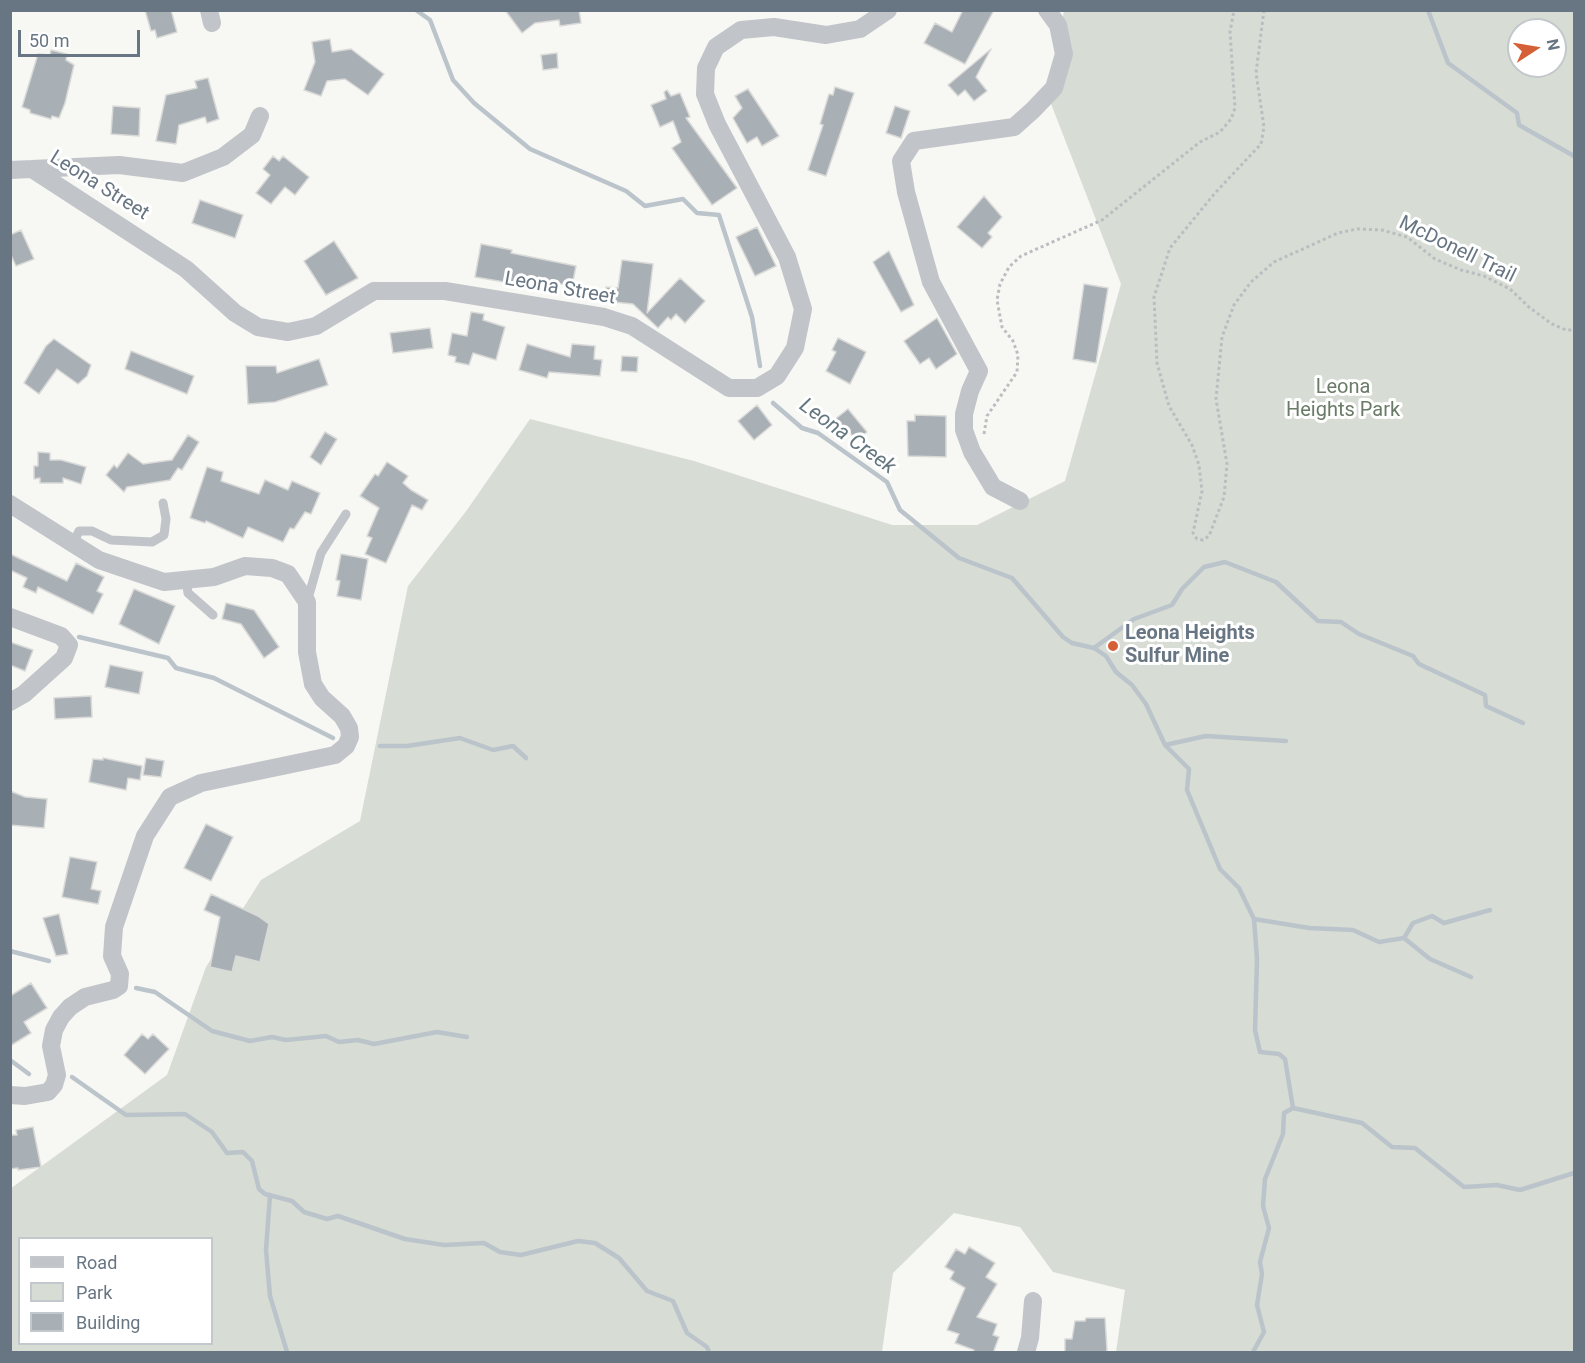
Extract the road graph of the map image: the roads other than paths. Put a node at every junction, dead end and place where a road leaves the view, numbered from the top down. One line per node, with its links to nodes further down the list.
1 (888, 10): 4 (street, Leona Street)
2 (1047, 10): 6 (street)
3 (260, 116): 4 (street)
4 (32, 169): 5 (street, Leona Street)
5 (10, 170)
6 (1020, 501)
7 (163, 502): 10 (lane)
8 (10, 504): 10 (street)
9 (346, 514): 12 (lane)
10 (73, 544): 11 (street)
11 (193, 579): 12 (street); 13 (lane)
12 (308, 602): 16 (street)
13 (213, 615)
14 (10, 617): 15 (street)
15 (10, 702)
16 (10, 1095)
17 (1033, 1301): 18 (street)
18 (1026, 1353)

